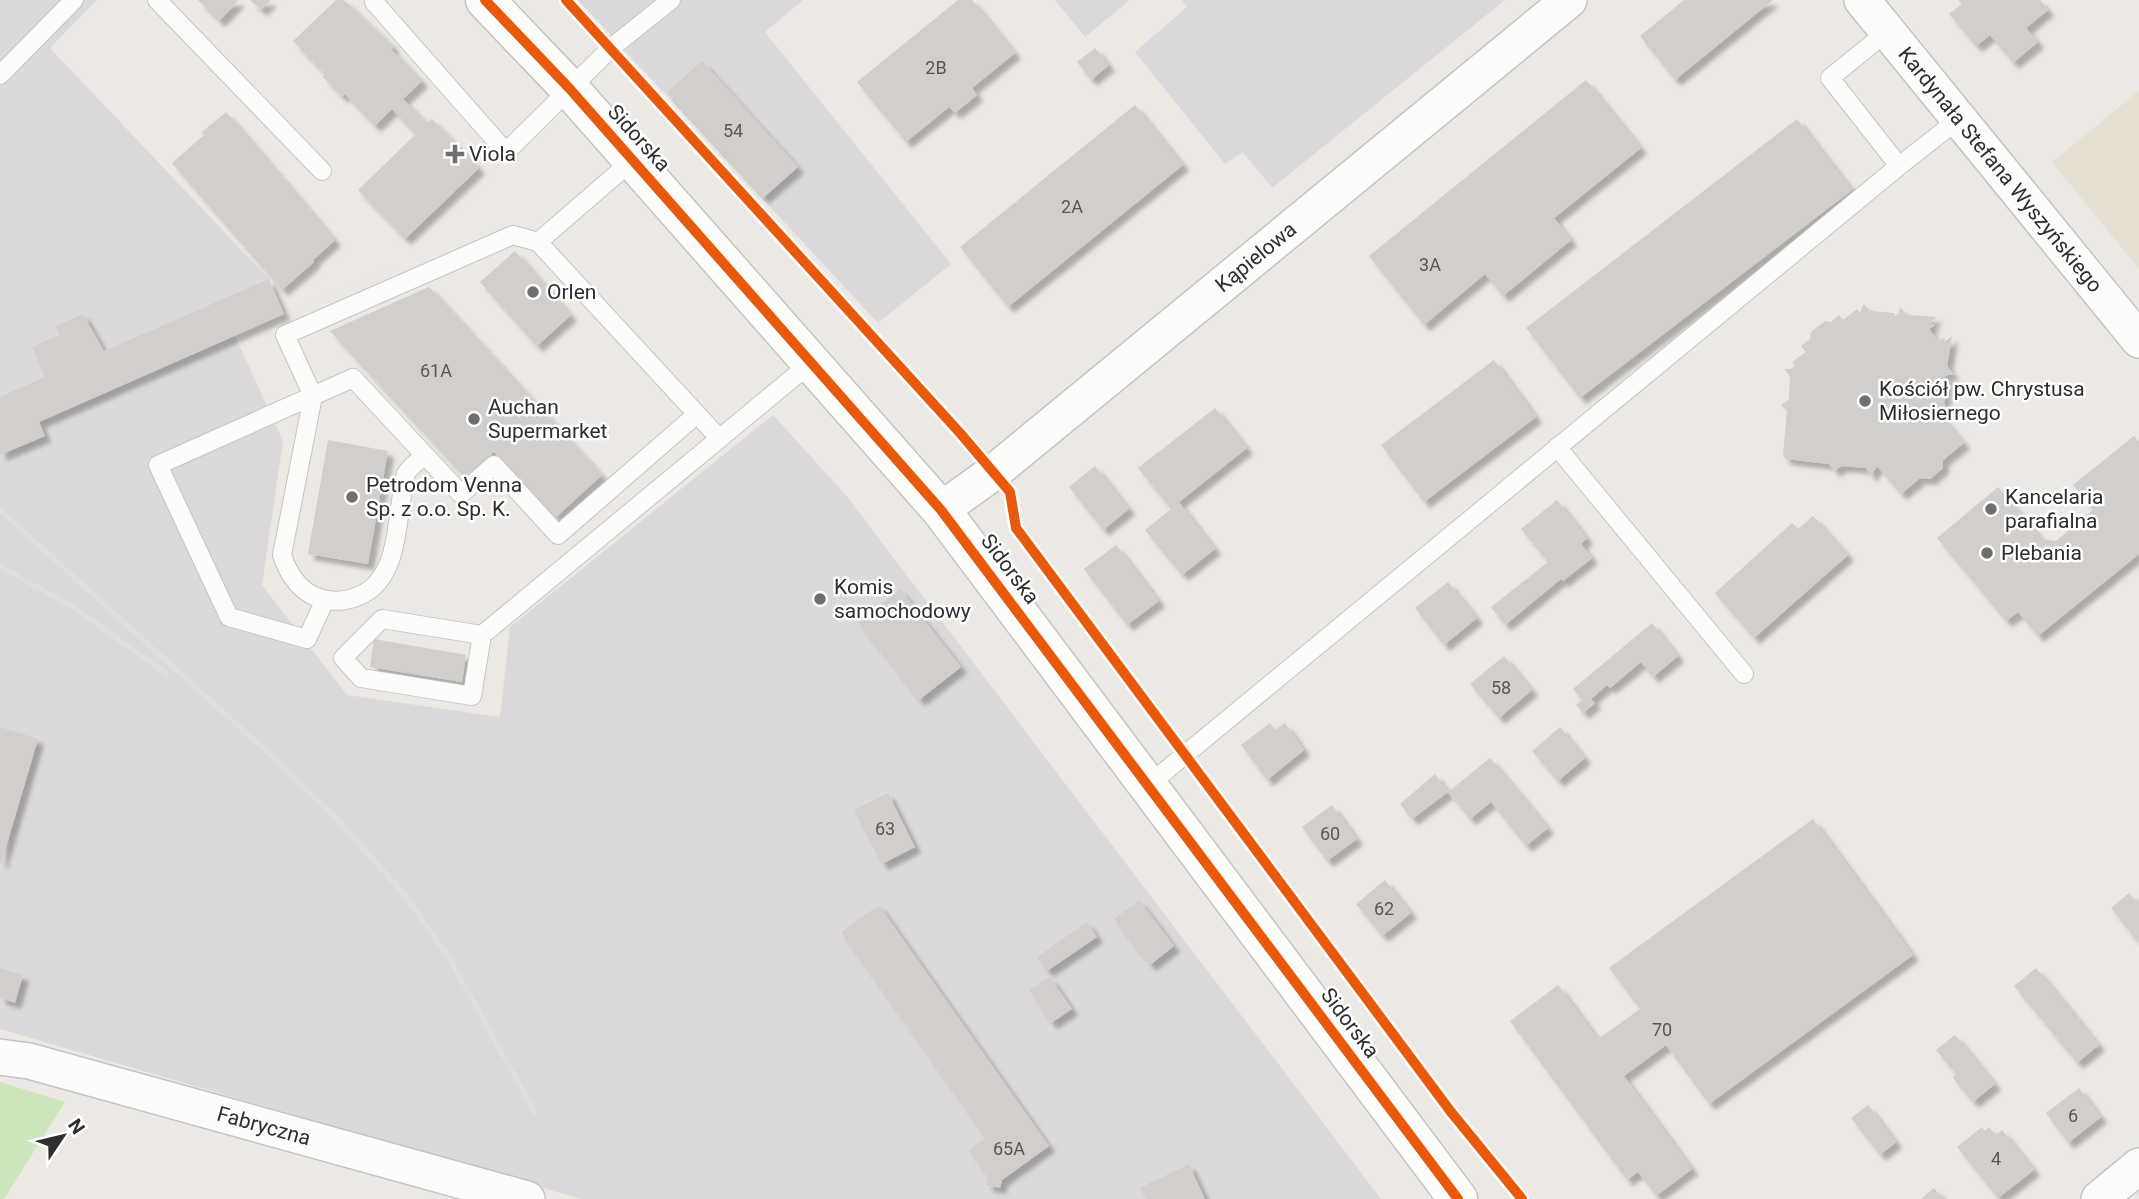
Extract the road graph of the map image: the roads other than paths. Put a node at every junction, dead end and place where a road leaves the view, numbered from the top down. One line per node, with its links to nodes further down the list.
1 (74, 0): 9 (lane)
2 (157, 0): 14 (lane)
3 (376, 0): 10 (lane)
4 (485, 0): 10 (street, Sidorska)
5 (671, 0): 10 (lane)
6 (1569, 0): 23 (street, Kąpielowa)
7 (1863, 0): 8 (street, Kardynała Stefana Wyszyńskiego)
8 (1888, 31): 11 (street, Kardynała Stefana Wyszyńskiego); 13 (lane)
9 (0, 75)
10 (569, 88): 12 (street, Sidorska)
11 (1959, 119): 13 (lane); 16 (street, Kardynała Stefana Wyszyńskiego)
12 (633, 160): 15 (lane); 17 (street, Sidorska)
13 (1899, 166): 21 (lane)
14 (322, 171)
15 (538, 242): 18 (lane); 19 (lane)
16 (2139, 340)
17 (812, 362): 20 (lane); 23 (street, Sidorska)
18 (313, 396): 22 (lane); 24 (lane); 24 (lane)
19 (697, 414): 20 (lane); 22 (lane)
20 (719, 438): 25 (lane)
21 (1557, 447): 26 (lane); 27 (lane)
22 (425, 455): 24 (lane)
23 (941, 510): 27 (street, Sidorska)
24 (325, 600)
25 (482, 635): 25 (lane)
26 (1744, 674)
27 (1147, 786): 31 (street, Sidorska)
28 (0, 1056): 30 (street, Fabryczna)
29 (2139, 1166): 32 (street)
30 (527, 1199)
31 (1458, 1199)
32 (2099, 1199)

